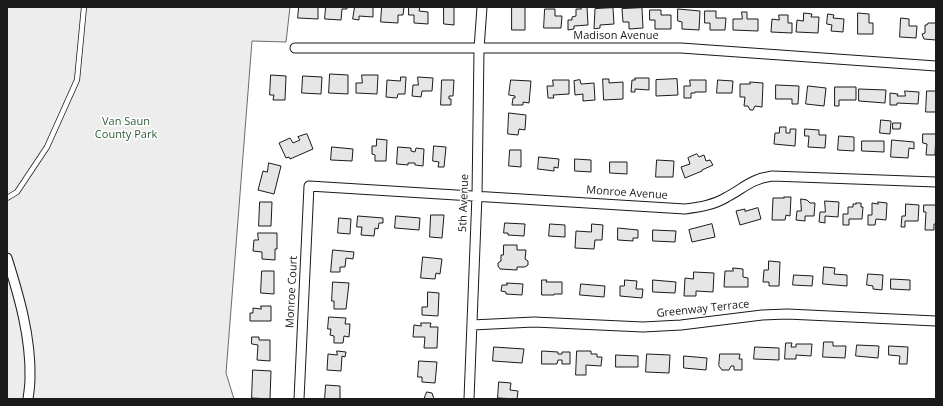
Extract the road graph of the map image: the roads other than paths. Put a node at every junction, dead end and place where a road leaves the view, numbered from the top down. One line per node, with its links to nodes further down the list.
1 (84, 7): 9 (lane)
2 (482, 7): 4 (street, 5th Avenue)
3 (295, 48): 4 (street, Madison Avenue)
4 (479, 49): 5 (street, Madison Avenue); 8 (street, 5th Avenue)
5 (936, 66)
6 (936, 182): 8 (street, Monroe Avenue)
7 (309, 186): 8 (street, Monroe Avenue); 14 (street, Monroe Court)
8 (477, 195): 12 (street, 5th Avenue)
9 (7, 198)
10 (7, 258): 13 (street)
11 (936, 321): 12 (street, Greenway Terrace)
12 (472, 325): 15 (street, 5th Avenue)
13 (28, 399)
14 (298, 399)
15 (469, 399)

